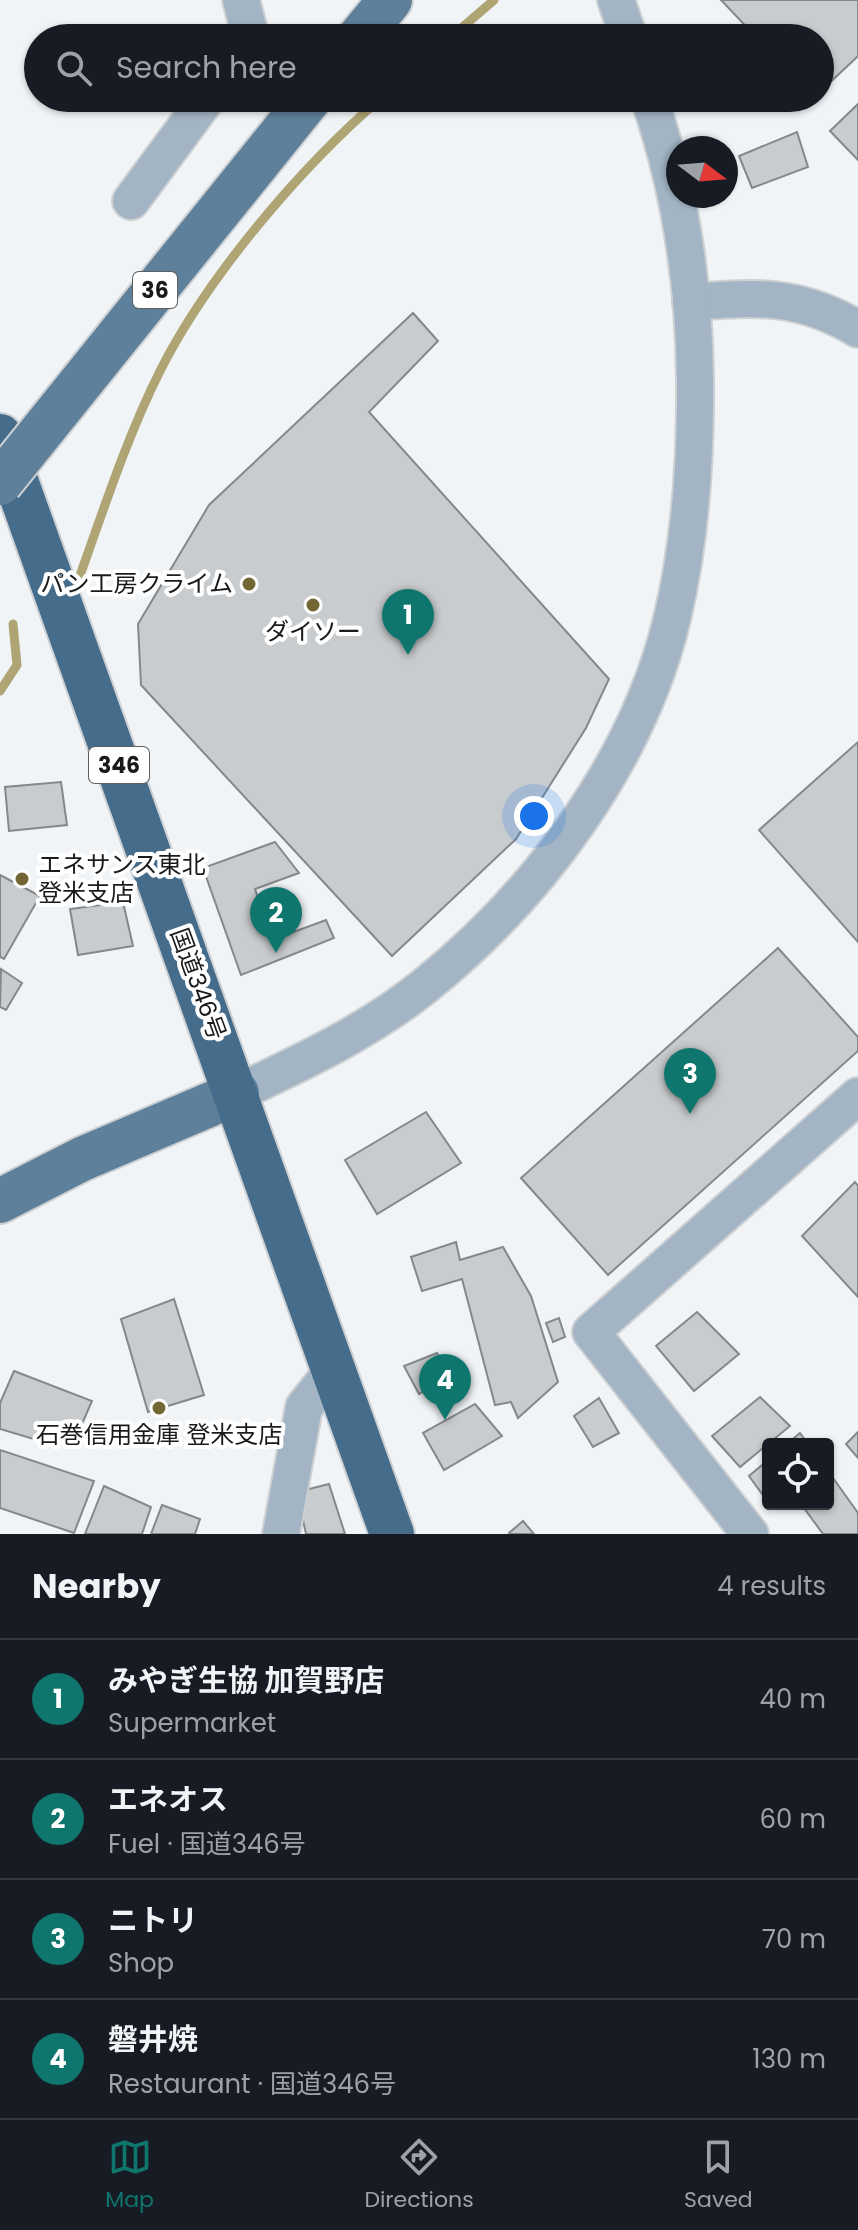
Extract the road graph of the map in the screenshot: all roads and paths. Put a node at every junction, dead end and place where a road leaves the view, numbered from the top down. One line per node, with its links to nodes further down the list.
1 (241, 0): 4 (street)
2 (390, 0): 5 (main road)
3 (616, 0): 6 (street)
4 (250, 24)
5 (370, 24)
6 (624, 24)
7 (197, 112): 10 (street)
8 (299, 112): 14 (main road, 36, bridge)
9 (652, 112): 11 (street)
10 (131, 201)
11 (691, 302): 12 (street); 15 (street)
12 (858, 329)
13 (0, 436): 15 (highway, 国道346号 / 346)
14 (0, 483)
15 (237, 1093): 17 (main road); 18 (highway, 国道346号 / 346)
16 (858, 1096): 21 (street)
17 (0, 1201)
18 (335, 1368): 19 (street); 20 (highway, 国道346号 / 346)
19 (281, 1534)
20 (392, 1534)
21 (750, 1534)

